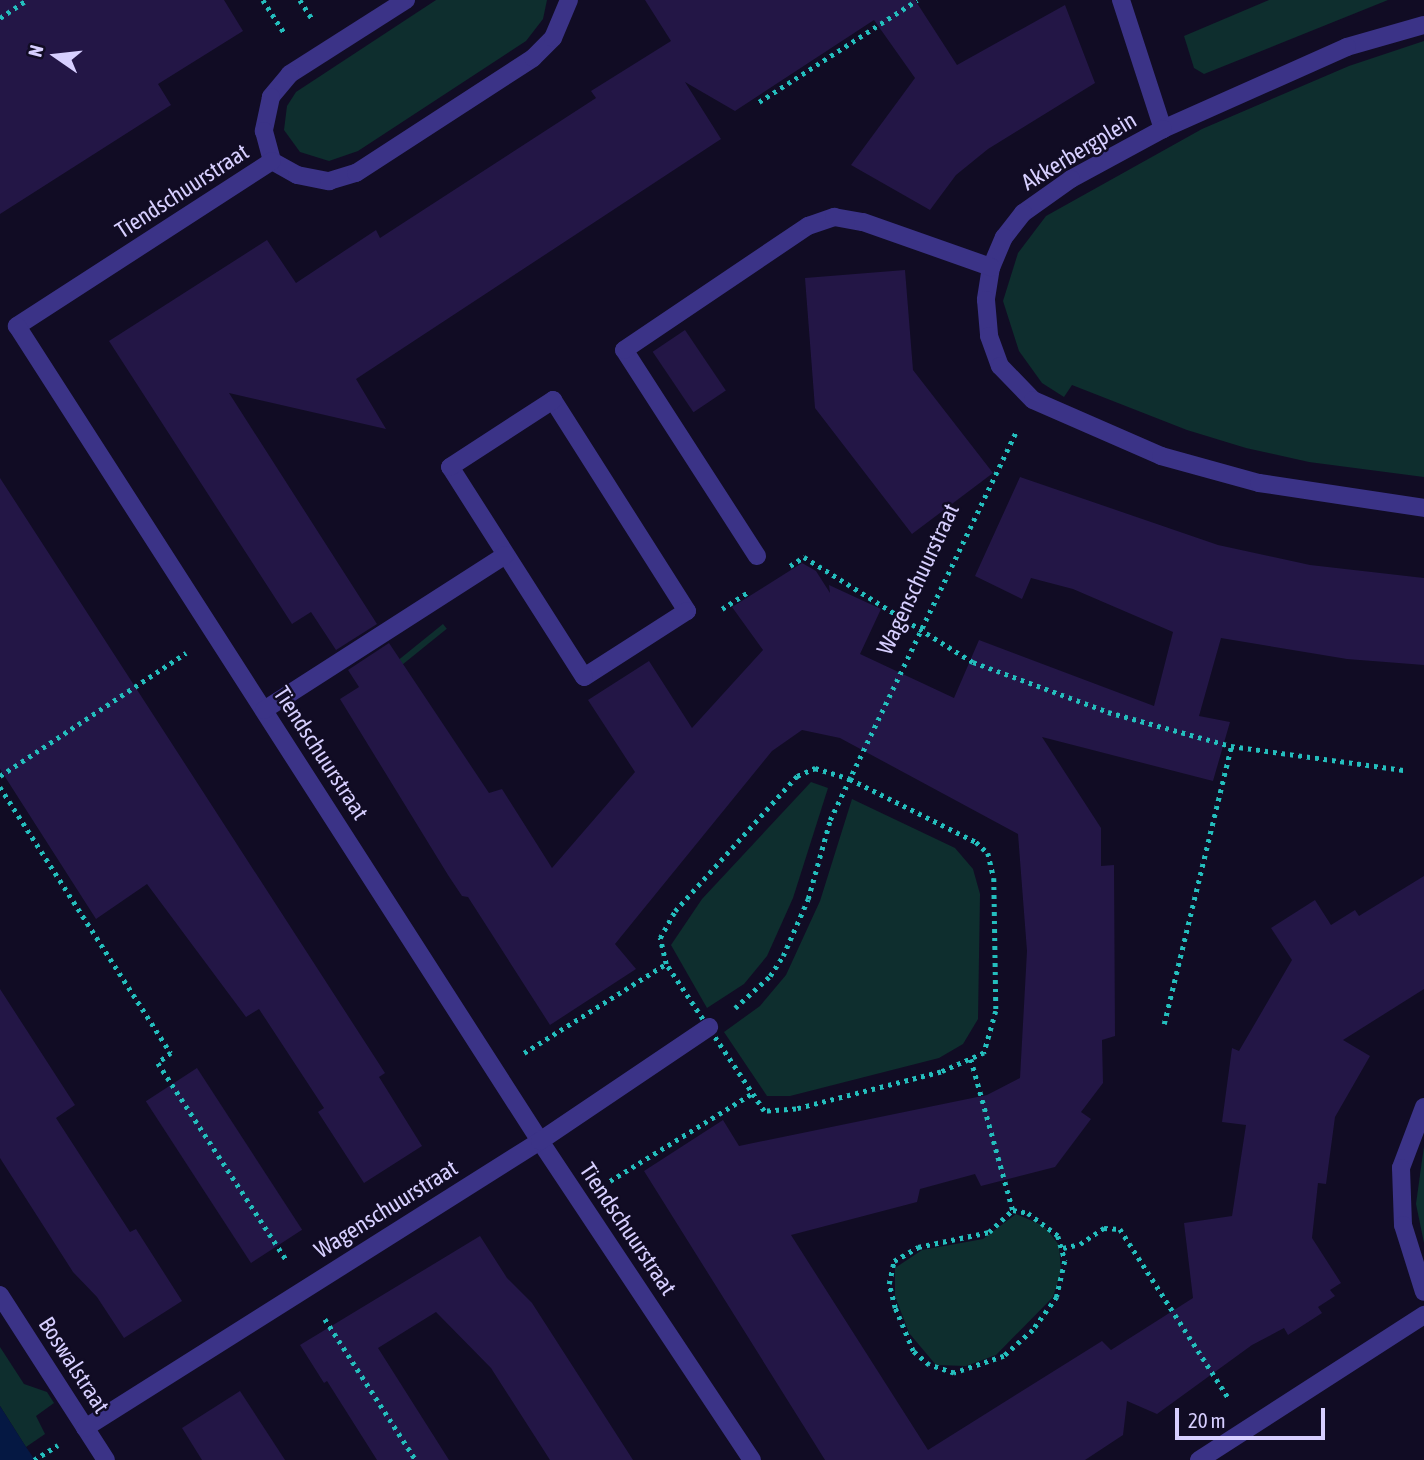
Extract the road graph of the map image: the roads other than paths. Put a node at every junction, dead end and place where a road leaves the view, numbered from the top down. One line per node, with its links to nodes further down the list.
1 (406, 0): 6 (street, Tiendschuurstraat)
2 (569, 0): 6 (street, Tiendschuurstraat)
3 (1121, 0): 5 (street)
4 (1424, 25): 5 (street, Akkerbergplein)
5 (1163, 129): 7 (street, Akkerbergplein)
6 (272, 161): 11 (street, Tiendschuurstraat)
7 (991, 267): 8 (street, Akkerbergplein); 10 (street)
8 (1424, 508)
9 (505, 555): 9 (street); 11 (street)
10 (757, 556)
11 (264, 710): 14 (street, Tiendschuurstraat)
12 (713, 1023): 14 (street, Wagenschuurstraat)
13 (1424, 1107): 15 (street)
14 (540, 1141): 18 (street, Wagenschuurstraat); 20 (street, Tiendschuurstraat)
15 (1424, 1292)
16 (0, 1295): 18 (street, Boswalstraat)
17 (1424, 1315): 21 (street)
18 (85, 1428): 19 (street, Boswalstraat)
19 (106, 1460)
20 (752, 1460)
21 (1199, 1460)

